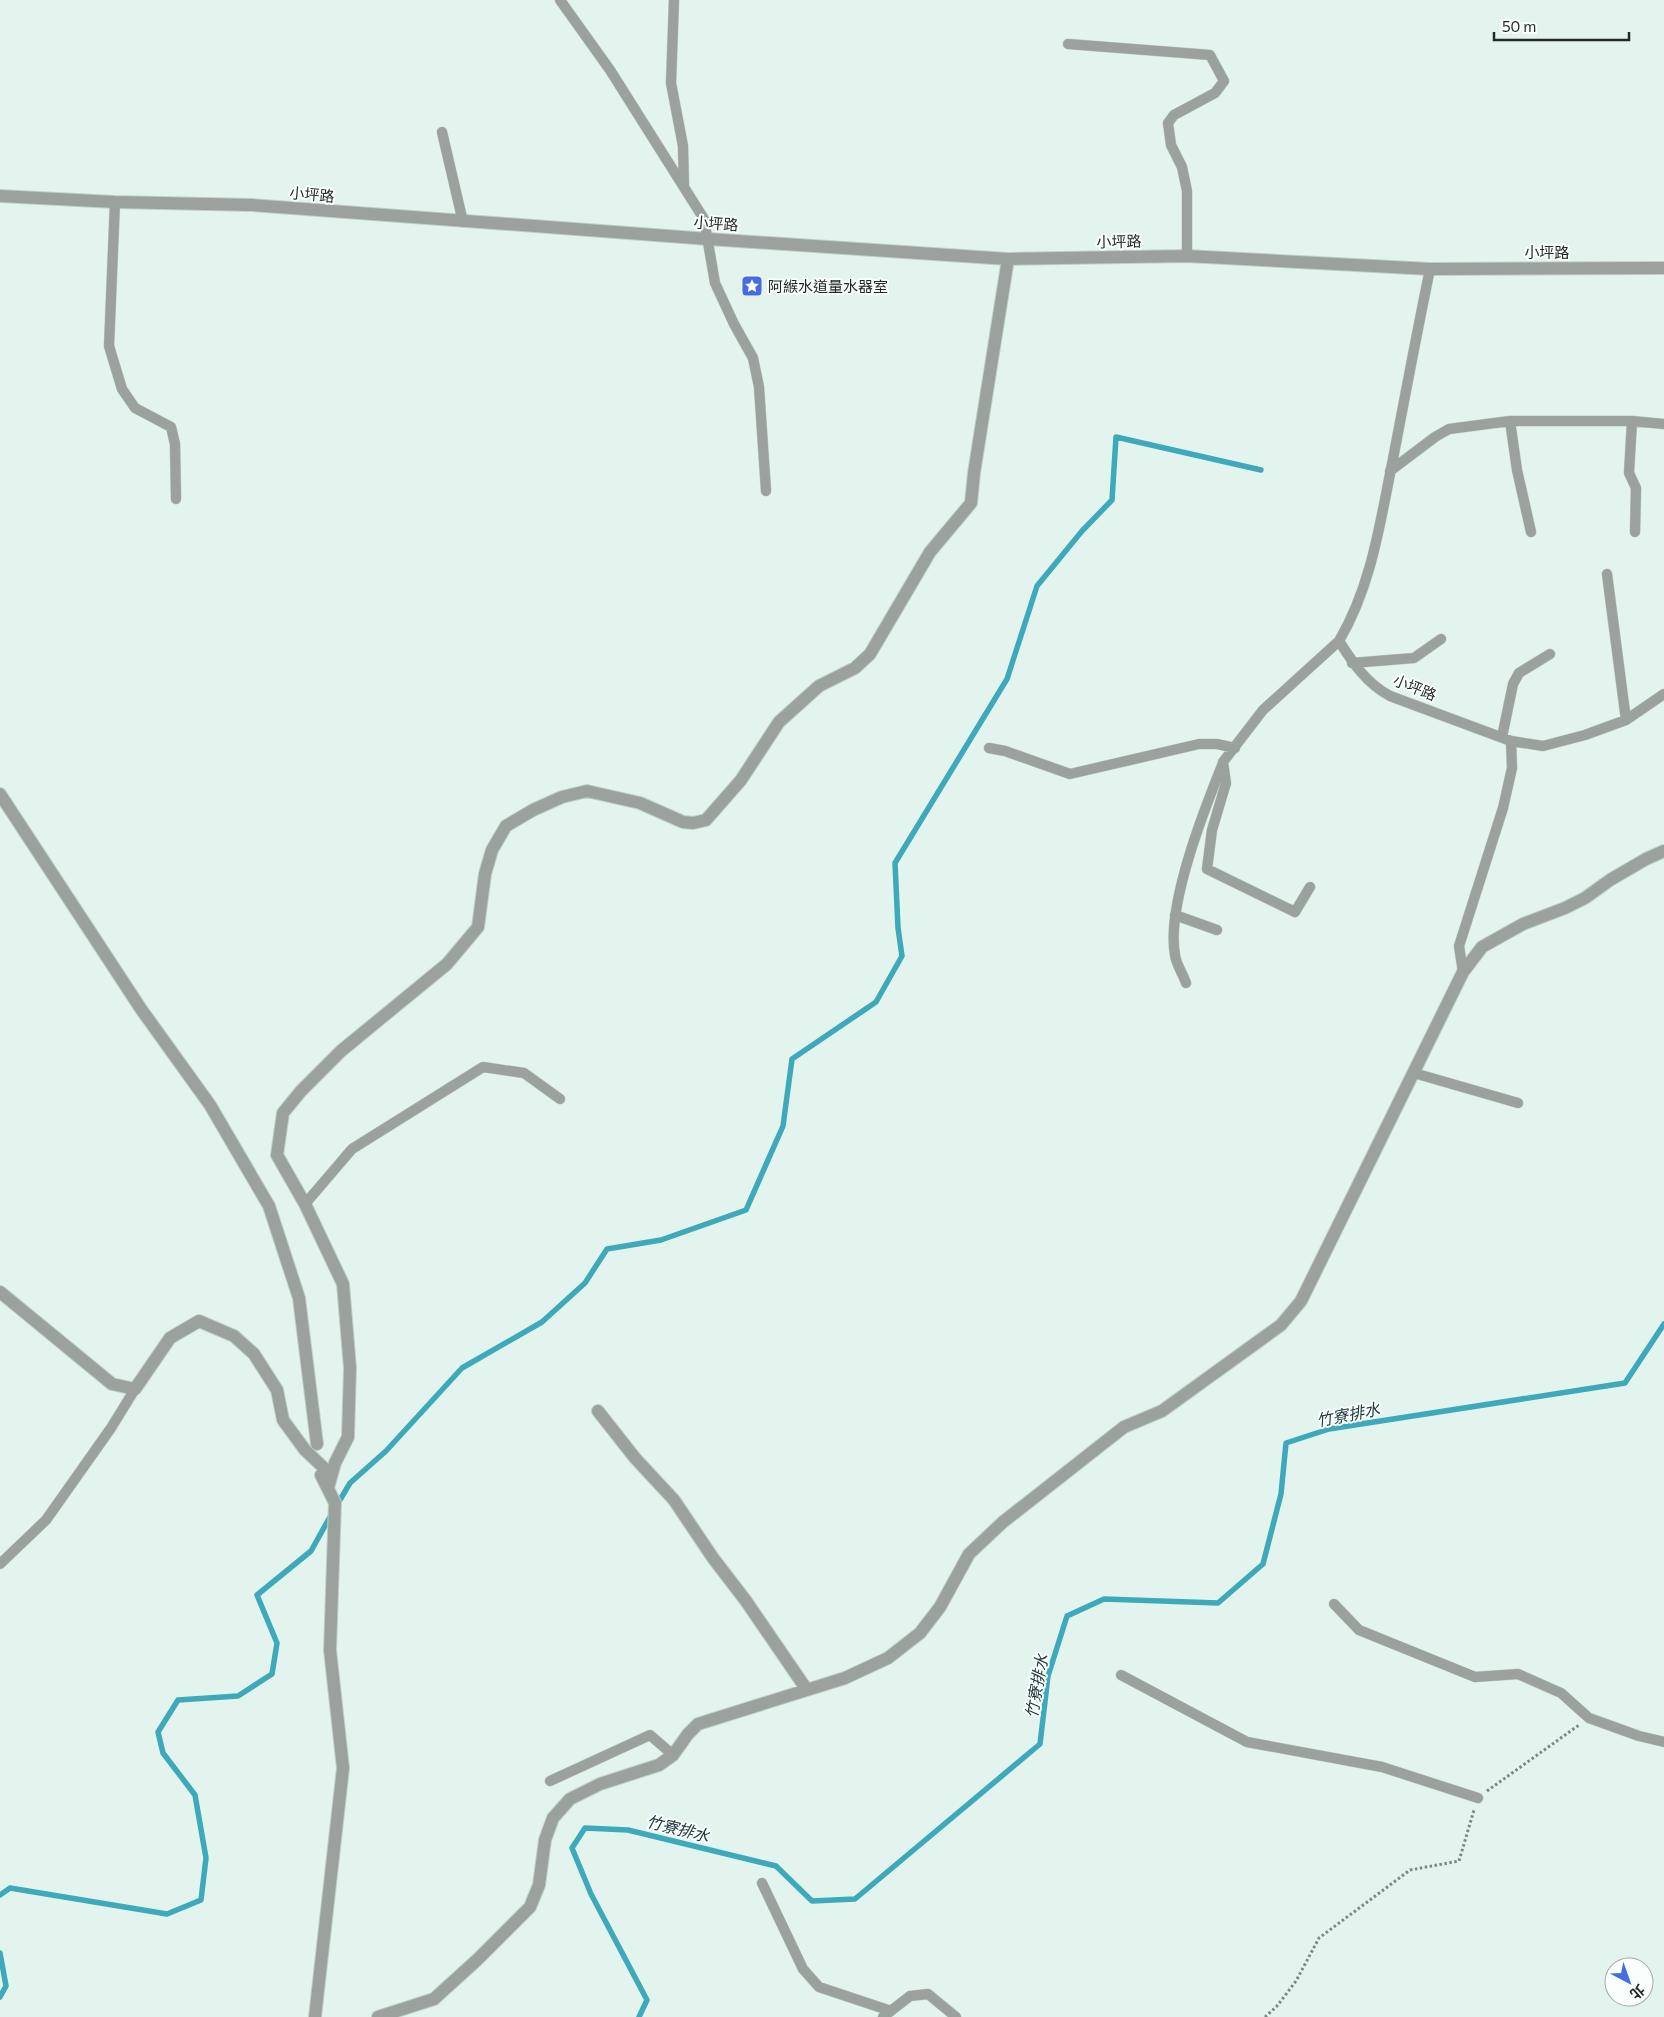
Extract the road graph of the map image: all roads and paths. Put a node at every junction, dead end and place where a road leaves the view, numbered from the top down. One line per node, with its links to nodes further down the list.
1 (560, 0): 5 (lane)
2 (674, 0): 5 (lane)
3 (1068, 44): 10 (lane)
4 (442, 132): 8 (lane)
5 (684, 187): 9 (lane)
6 (0, 196): 7 (street, 小坪路)
7 (114, 202): 8 (street, 小坪路); 19 (lane)
8 (463, 222): 9 (street, 小坪路)
9 (708, 239): 11 (street, 小坪路); 18 (lane)
10 (1187, 256): 11 (street, 小坪路); 13 (street, 小坪路)
11 (1008, 259): 43 (street)
12 (1664, 268): 13 (street, 小坪路)
13 (1430, 269): 17 (lane)
14 (1510, 421): 15 (lane); 17 (lane); 20 (lane)
15 (1632, 421): 16 (lane); 21 (lane)
16 (1664, 424)
17 (1390, 471): 24 (lane)
18 (766, 491)
19 (176, 499)
20 (1532, 532)
21 (1636, 532)
22 (1607, 574): 28 (lane)
23 (1441, 639): 26 (lane)
24 (1338, 641): 26 (lane, 小坪路); 31 (lane)
25 (1550, 654): 29 (lane)
26 (1352, 662): 29 (lane, 小坪路)
27 (1664, 694): 28 (lane, 小坪路)
28 (1626, 720): 29 (lane, 小坪路)
29 (1507, 739): 38 (lane)
30 (989, 748): 31 (lane)
31 (1236, 748): 32 (lane)
32 (1223, 762): 35 (lane); 36 (lane)
33 (0, 794): 47 (street)
34 (1664, 851): 38 (street)
35 (1310, 887)
36 (1175, 915): 37 (lane); 39 (lane)
37 (1216, 930)
38 (1463, 972): 40 (street)
39 (1186, 983)
40 (1414, 1073): 42 (lane); 53 (street)
41 (560, 1099): 43 (lane)
42 (1518, 1103)
43 (305, 1204): 49 (street)
44 (0, 1292): 45 (street)
45 (135, 1389): 49 (street); 50 (lane)
46 (598, 1411): 53 (street)
47 (318, 1444)
48 (321, 1475): 49 (street)
49 (328, 1488): 61 (street)
50 (0, 1564)
51 (1334, 1604): 54 (lane)
52 (1121, 1674): 58 (lane)
53 (806, 1690): 56 (street)
54 (1589, 1718): 55 (lane); 58 (path)
55 (1664, 1742)
56 (673, 1755): 57 (lane); 62 (street)
57 (550, 1781)
58 (1478, 1798): 64 (path)
59 (762, 1883): 60 (lane)
60 (887, 2014): 63 (lane)
61 (314, 2017)
62 (378, 2017)
63 (956, 2017)
64 (1265, 2017)

